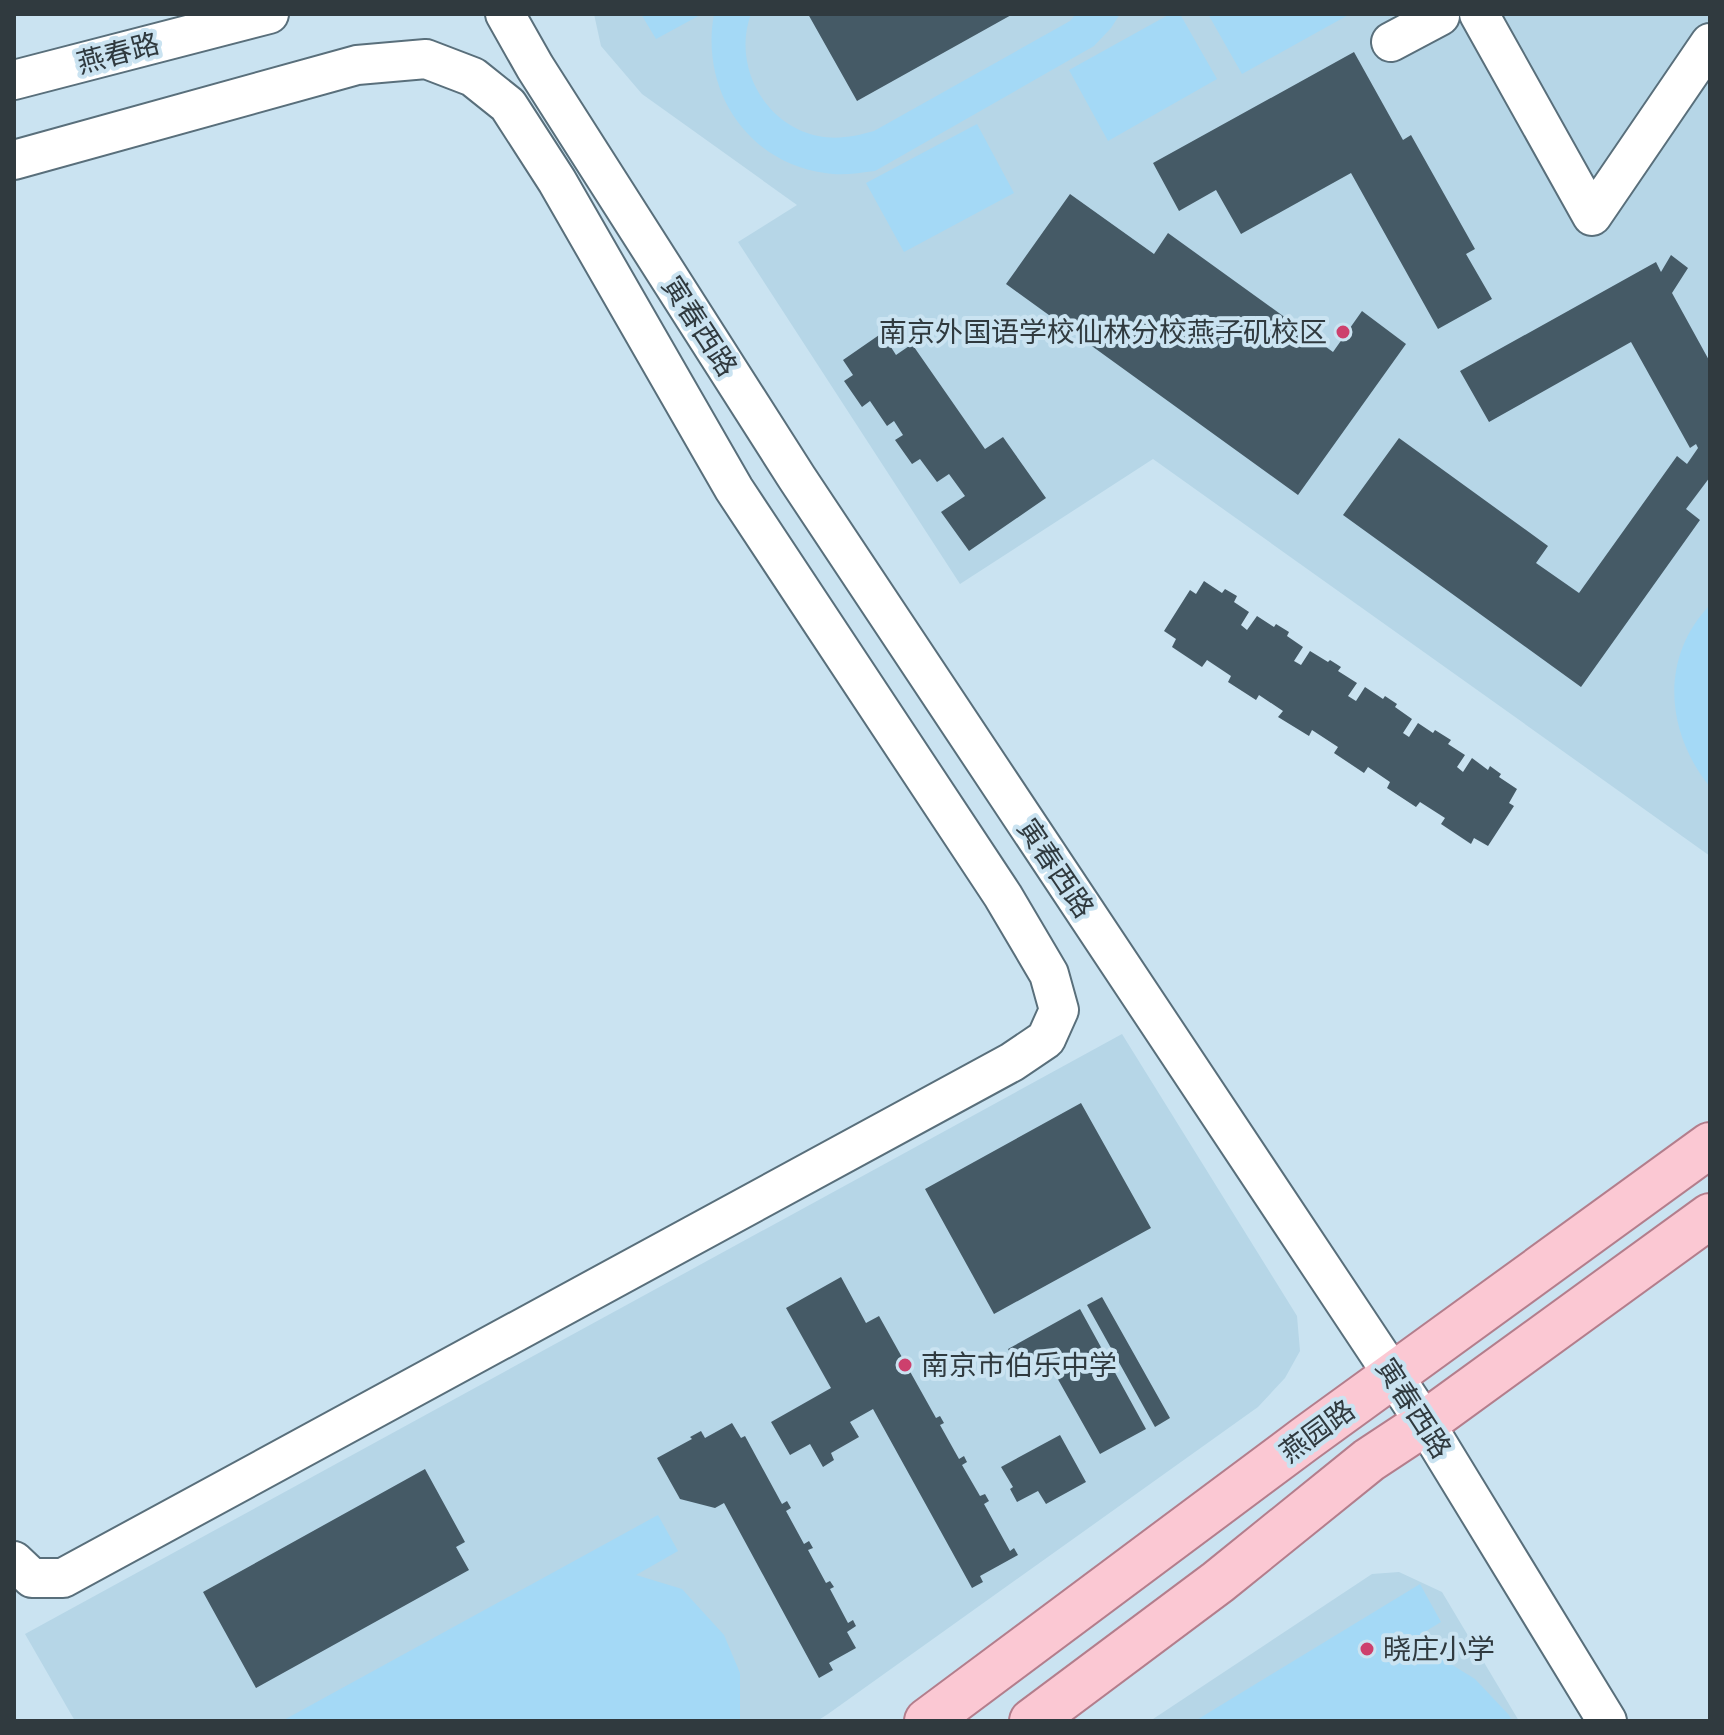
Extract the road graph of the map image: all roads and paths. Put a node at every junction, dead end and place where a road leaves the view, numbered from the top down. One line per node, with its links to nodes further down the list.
1 (269, 14): 7 (street, 燕春路)
2 (505, 14): 11 (street, 寅春西路)
3 (1479, 14): 6 (street)
4 (1441, 15): 5 (street)
5 (1391, 42)
6 (1710, 43)
7 (14, 80)
8 (14, 160): 13 (street)
9 (1710, 1145): 11 (main road, 燕园路)
10 (1710, 1216): 12 (main road, 燕园路)
11 (1393, 1375): 12 (street, 寅春西路); 14 (main road, 燕园路)
12 (1425, 1423): 15 (main road, 燕园路); 16 (street, 寅春西路)
13 (14, 1561)
14 (927, 1721)
15 (1032, 1721)
16 (1607, 1721)

